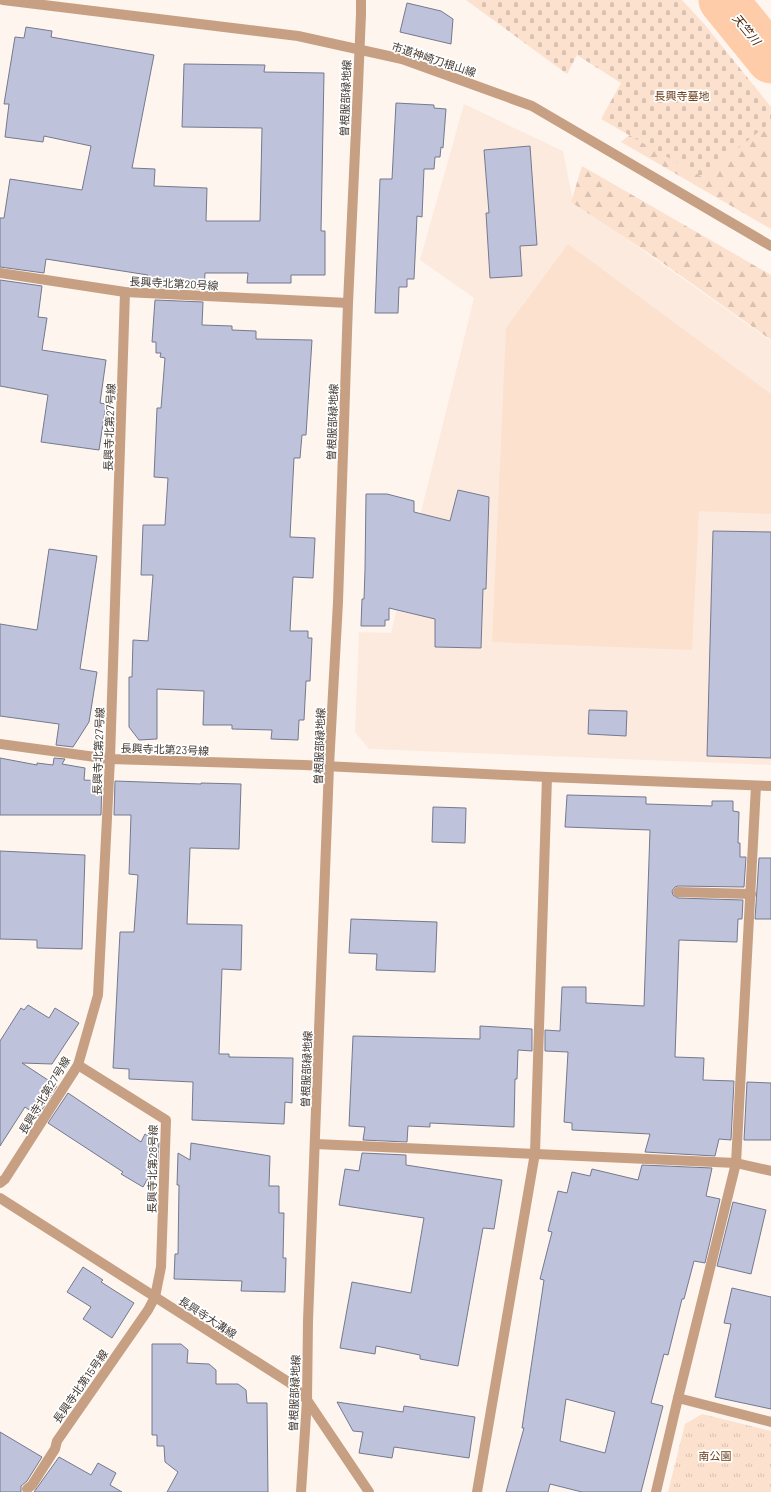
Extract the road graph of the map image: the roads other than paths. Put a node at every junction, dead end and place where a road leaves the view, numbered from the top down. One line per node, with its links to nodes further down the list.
1 (3, 0): 3 (street, 市道神崎刀根山線)
2 (361, 0): 6 (street, 曽根服部緑地線, bridge)
3 (771, 246)
4 (0, 273): 5 (street, 長興寺北第20号線)
5 (125, 292): 6 (street, 長興寺北第20号線); 8 (street, 長興寺北第27号線)
6 (348, 304): 9 (street, 曽根服部緑地線)
7 (0, 744): 8 (street, 長興寺北第23号線)
8 (110, 759): 9 (street, 長興寺北第23号線); 15 (street, 長興寺北第27号線)
9 (329, 766): 10 (street, 長興寺北第23号線); 16 (street, 曽根服部緑地線)
10 (547, 777): 11 (street, 長興寺北第23号線); 17 (street)
11 (756, 786): 12 (street, 長興寺北第23号線); 14 (street)
12 (771, 786)
13 (678, 892): 14 (street)
14 (751, 894): 18 (street)
15 (78, 1065): 20 (street, 長興寺北第27号線); 22 (street, 長興寺北第28号線)
16 (315, 1144): 17 (street); 24 (street, 曽根服部緑地線)
17 (535, 1152): 18 (street); 29 (street)
18 (736, 1163): 19 (street); 23 (street)
19 (771, 1172)
20 (0, 1184)
21 (0, 1198): 22 (street, 長興寺大溝線)
22 (155, 1297): 24 (street, 長興寺大溝線); 26 (street, 長興寺北第15号線)
23 (678, 1398): 25 (street); 30 (street)
24 (307, 1400): 27 (street, 曽根服部緑地線); 28 (street, 長興寺大溝線)
25 (771, 1422)
26 (27, 1490)
27 (301, 1492)
28 (369, 1492)
29 (477, 1492)
30 (656, 1492)

